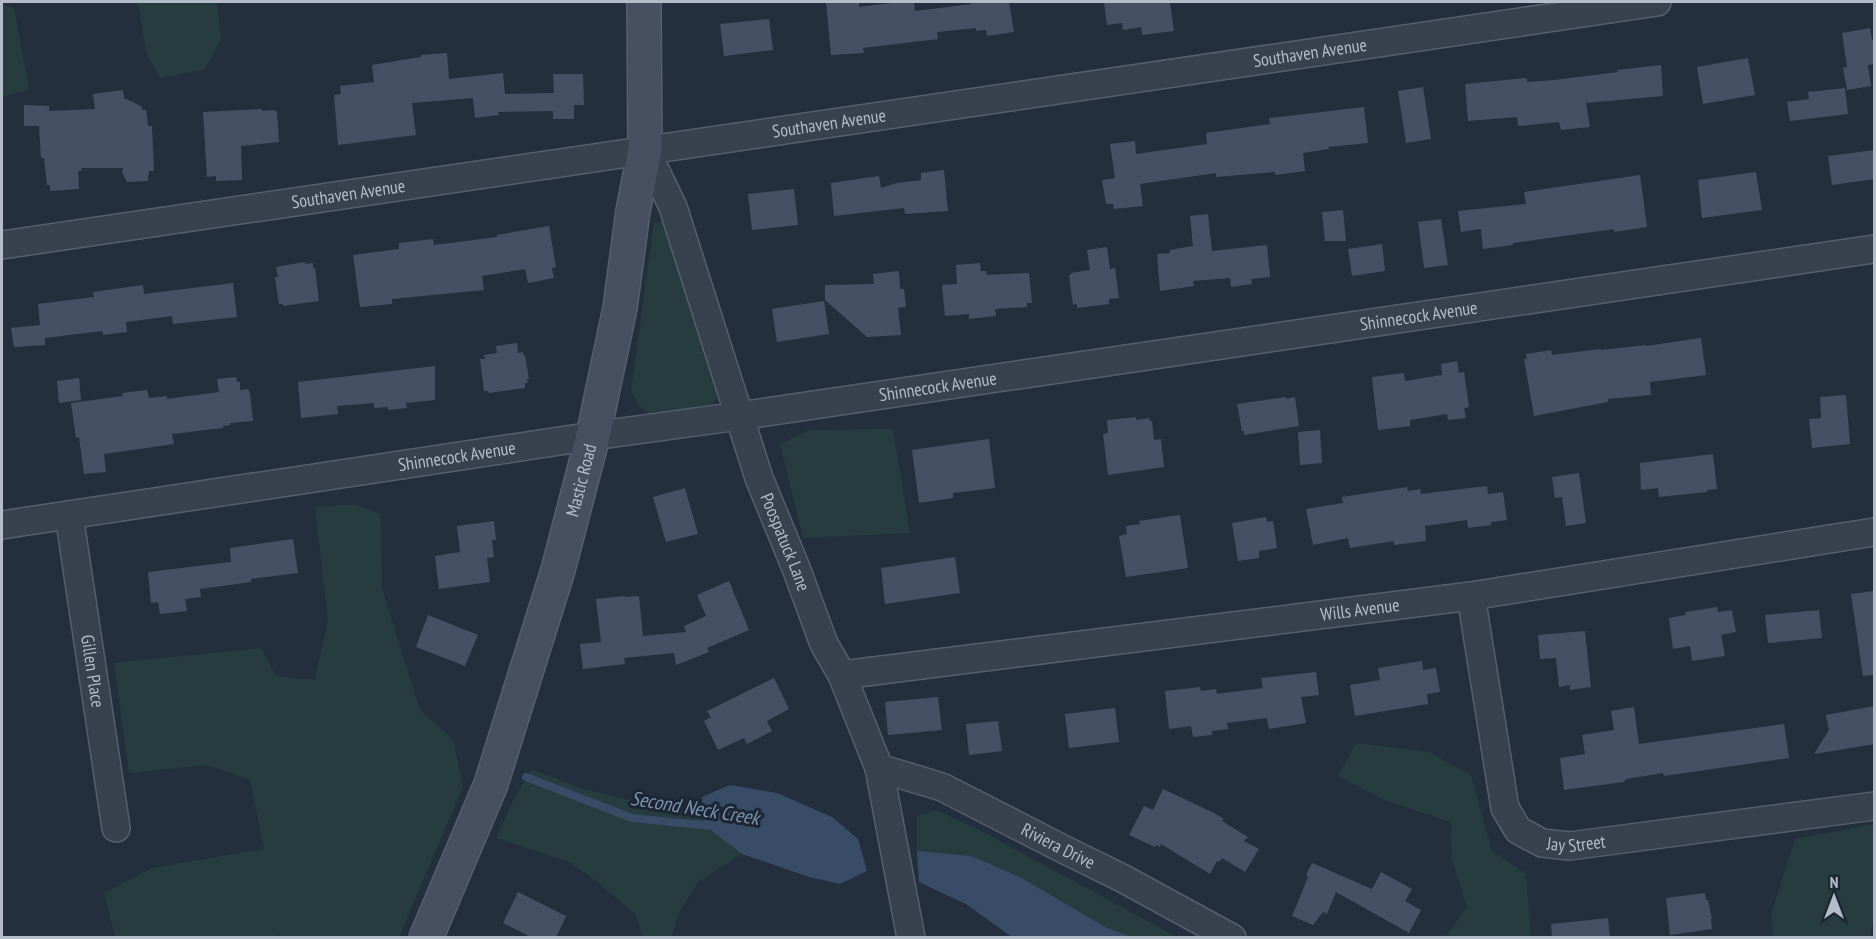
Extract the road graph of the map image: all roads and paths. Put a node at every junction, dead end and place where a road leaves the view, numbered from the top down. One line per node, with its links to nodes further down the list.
1 (644, 2): 3 (main road, Mastic Road)
2 (1657, 2): 3 (street, Southaven Avenue)
3 (645, 149): 4 (street, Southaven Avenue); 6 (street, Poospatuck Lane); 7 (main road, Mastic Road)
4 (2, 245)
5 (1875, 249): 6 (street, Shinnecock Avenue)
6 (739, 416): 7 (street, Shinnecock Avenue); 12 (street, Poospatuck Lane)
7 (592, 436): 8 (street, Shinnecock Avenue); 16 (main road, Mastic Road)
8 (69, 515): 9 (street, Shinnecock Avenue); 15 (street, Gillen Place)
9 (2, 525)
10 (1875, 532): 11 (street, Wills Avenue)
11 (1471, 596): 12 (street, Wills Avenue); 14 (street, Jay Street)
12 (842, 675): 13 (street, Poospatuck Lane)
13 (879, 768): 17 (street, Poospatuck Lane); 18 (street, Riviera Drive)
14 (1875, 806)
15 (116, 828)
16 (426, 938)
17 (911, 938)
18 (1232, 938)

